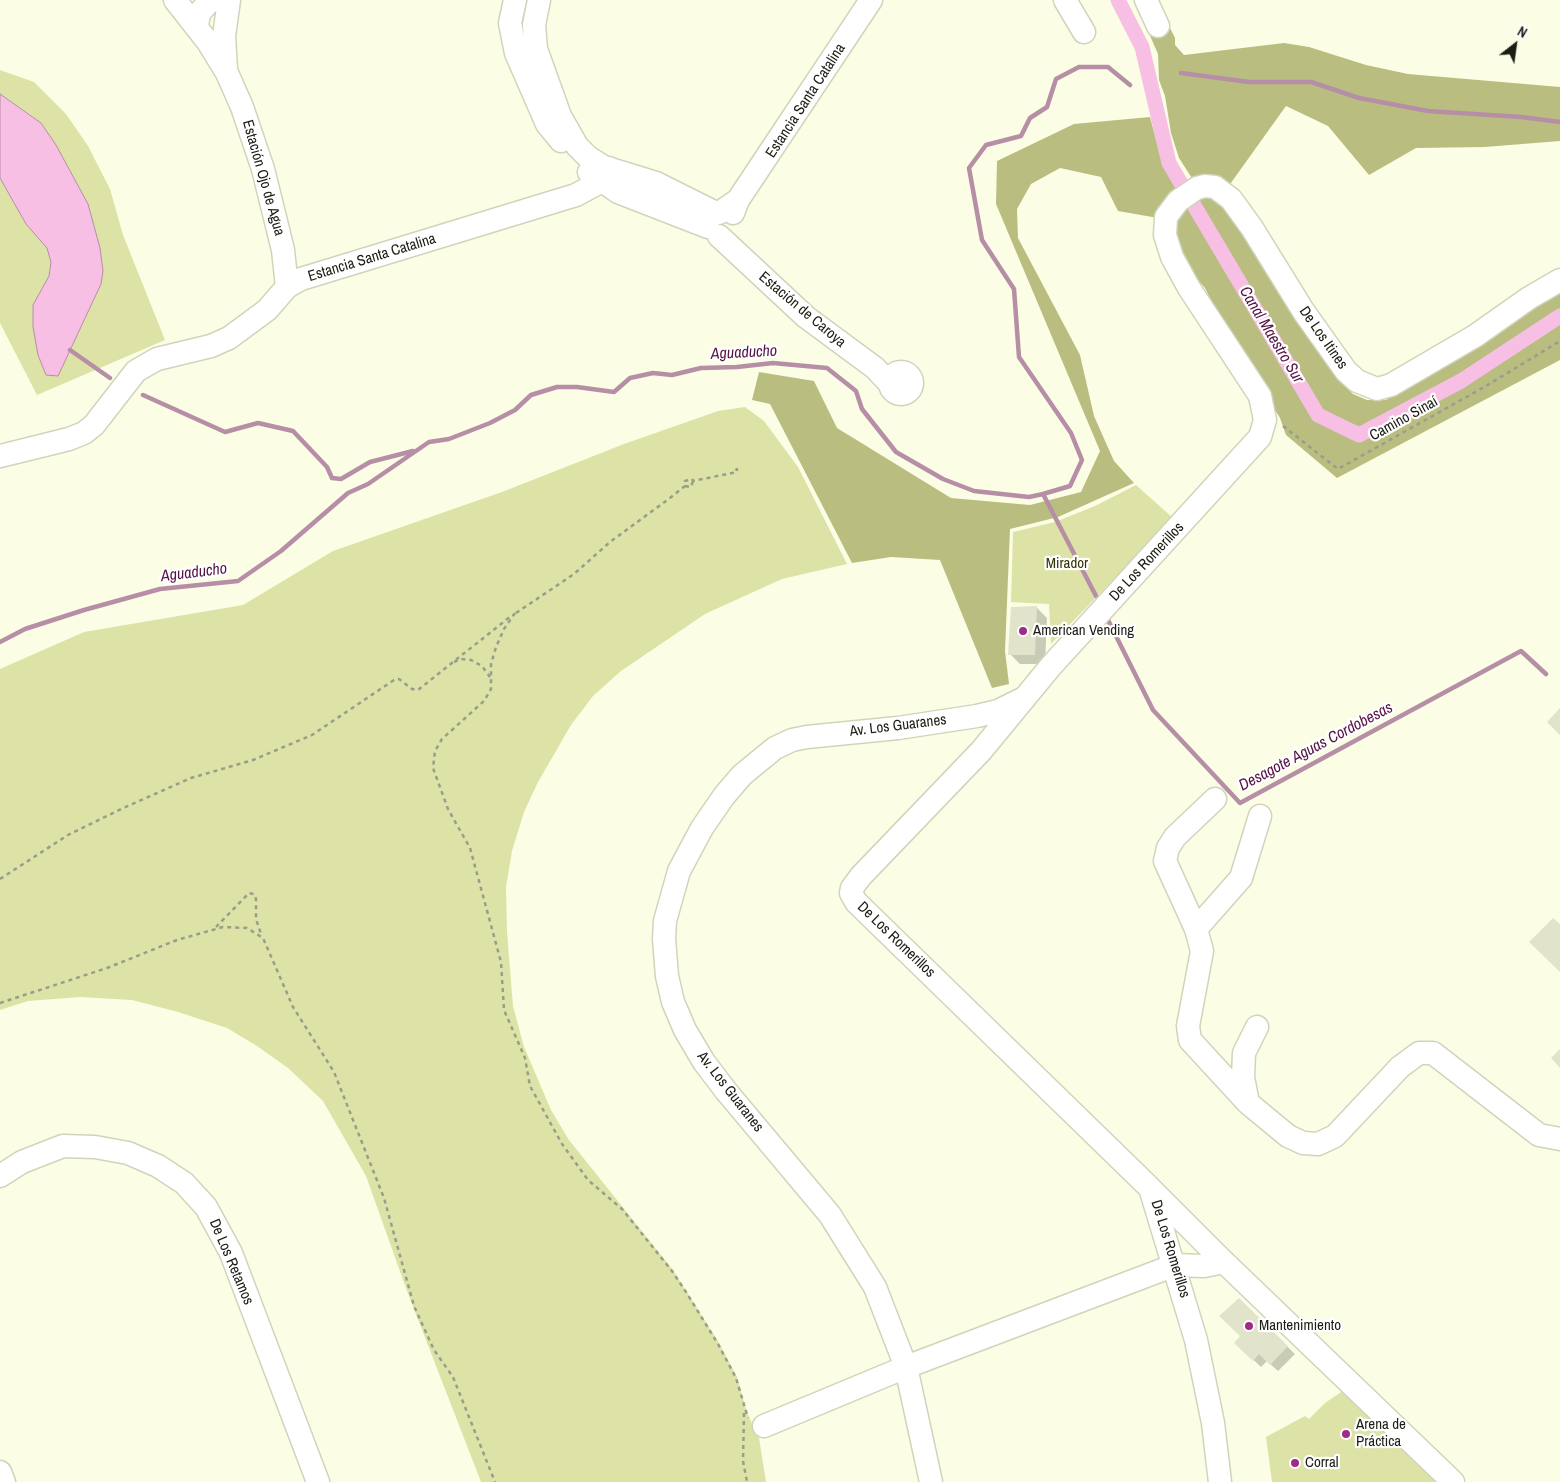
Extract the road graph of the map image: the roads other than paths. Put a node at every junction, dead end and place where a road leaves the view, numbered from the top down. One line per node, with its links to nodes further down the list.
1 (175, 0): 10 (street)
2 (206, 0): 3 (street)
3 (211, 0): 10 (street)
4 (229, 0): 13 (street)
5 (515, 0): 14 (street, Estación de Caroya)
6 (539, 0): 14 (street, Estación de Caroya)
7 (871, 0): 15 (street, Estancia Santa Catalina)
8 (1065, 0): 12 (street)
9 (1146, 0): 11 (street)
10 (197, 26): 13 (street)
11 (1158, 26)
12 (1084, 32)
13 (227, 73): 17 (street, Estación Ojo de Agua)
14 (605, 175): 15 (street, Estación de Caroya); 17 (street, Estancia Santa Catalina)
15 (725, 225): 18 (street, Estación de Caroya)
16 (1560, 280): 19 (street, De Los Itines)
17 (287, 287): 20 (street, Estancia Santa Catalina)
18 (895, 379)
19 (1264, 420): 21 (street, De Los Romerillos)
20 (0, 456)
21 (1025, 696): 29 (street, De Los Romerillos); 32 (street, Av. Los Guaranes)
22 (1215, 799): 24 (street)
23 (1260, 816): 24 (street)
24 (1196, 929): 26 (street)
25 (1257, 1027): 26 (street)
26 (1248, 1102): 27 (street)
27 (1560, 1139)
28 (0, 1176): 36 (street, De Los Retamos)
29 (1150, 1188): 30 (street); 31 (street, De Los Romerillos)
30 (1224, 1262): 31 (street); 39 (street)
31 (1175, 1265): 32 (street); 38 (street, De Los Romerillos)
32 (906, 1367): 33 (street); 37 (street, Av. Los Guaranes)
33 (764, 1426)
34 (0, 1472): 35 (street)
35 (4, 1482)
36 (318, 1482)
37 (931, 1482)
38 (1220, 1482)
39 (1453, 1482)

